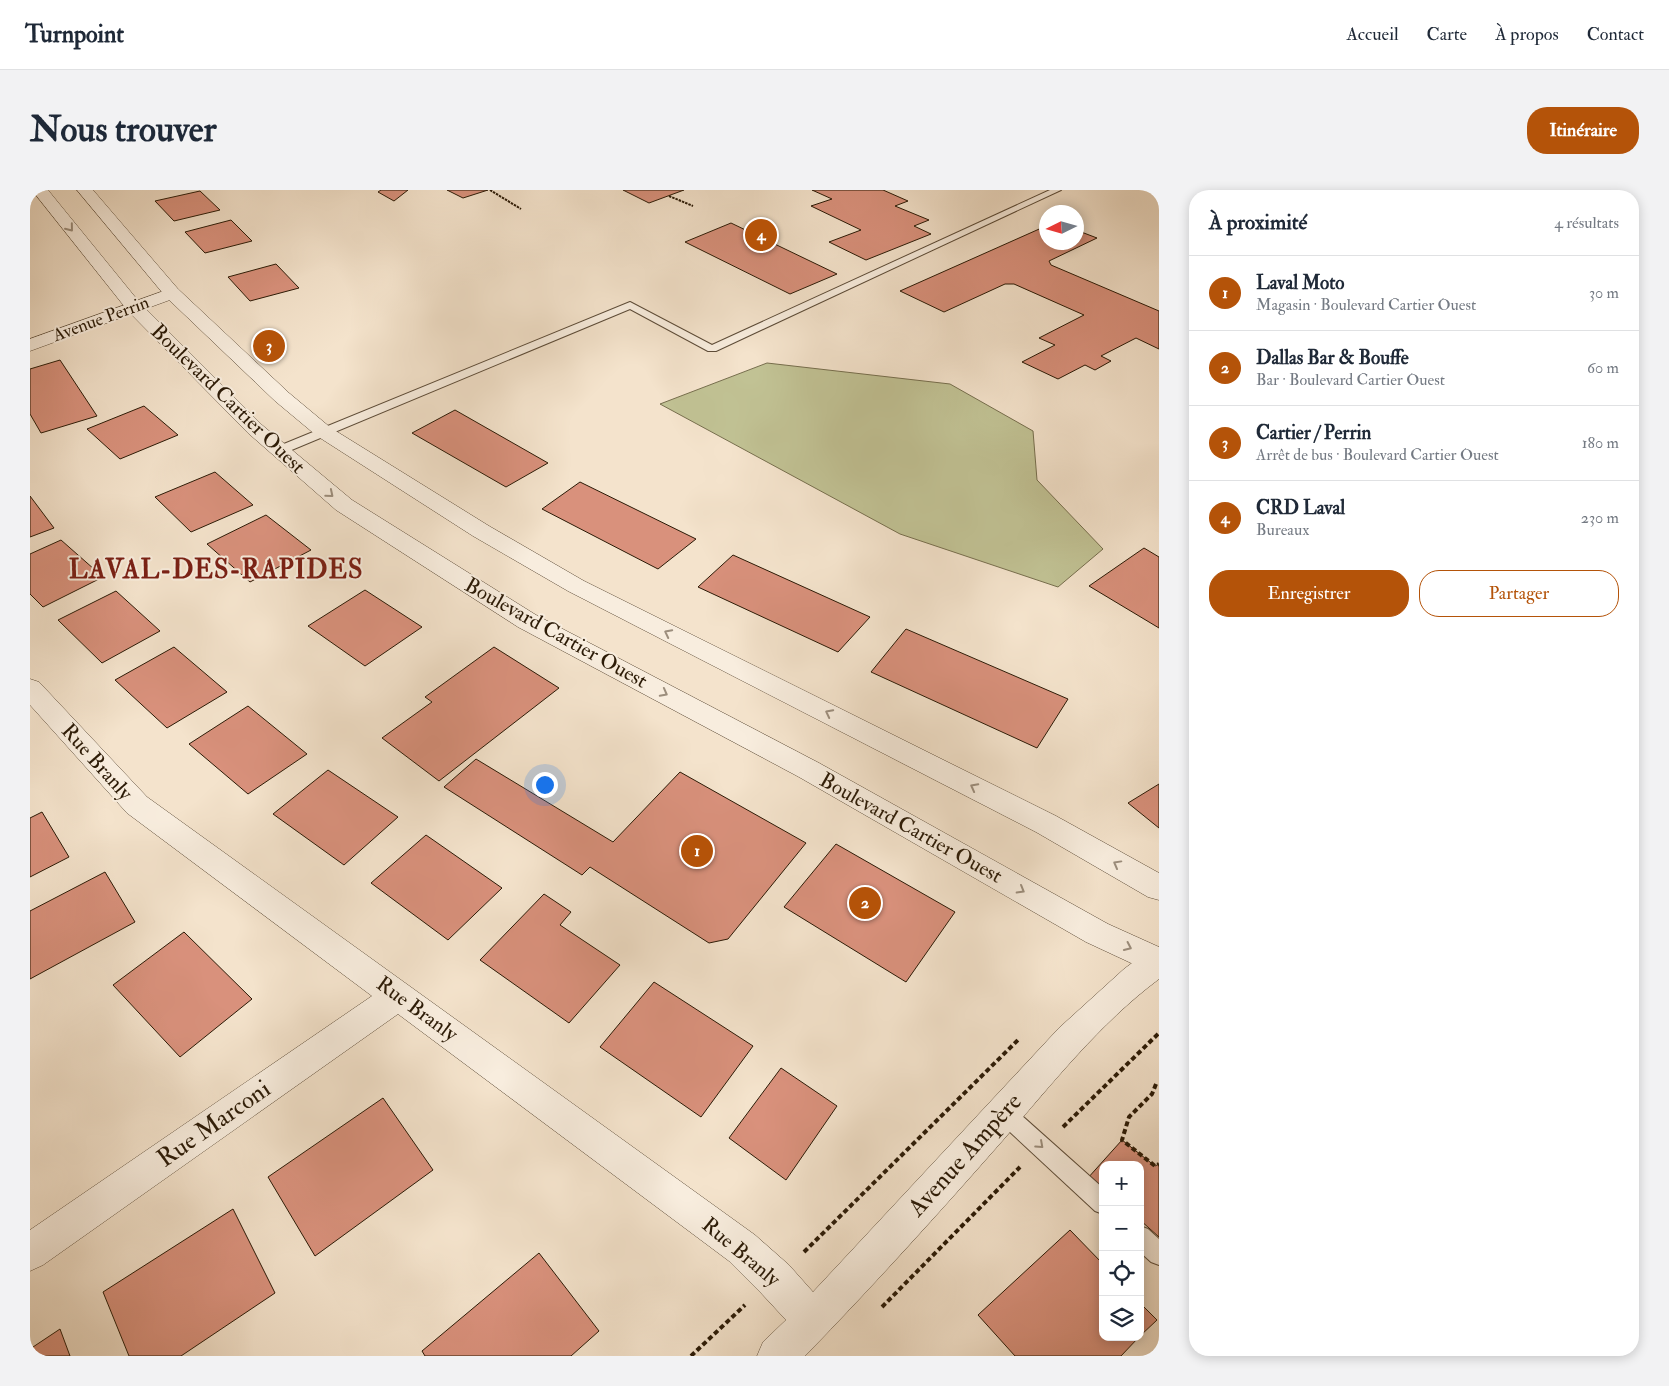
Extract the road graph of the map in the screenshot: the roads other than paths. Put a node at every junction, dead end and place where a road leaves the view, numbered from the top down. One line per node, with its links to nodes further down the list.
1 (40, 190): 5 (street, Boulevard Cartier Ouest, one-way to 5)
2 (85, 190): 4 (street, Boulevard Cartier Ouest)
3 (1057, 190): 7 (lane)
4 (172, 293): 5 (street, Avenue Perrin); 7 (street, Boulevard Cartier Ouest)
5 (134, 307): 6 (street, Avenue Perrin); 8 (street, Boulevard Cartier Ouest)
6 (30, 345)
7 (324, 432): 8 (lane); 10 (street, Boulevard Cartier Ouest, one-way to 7)
8 (278, 451): 11 (street, Boulevard Cartier Ouest, one-way to 11)
9 (30, 688): 12 (street, Rue Branly)
10 (1159, 888)
11 (1159, 961): 13 (street, Avenue Ampère)
12 (398, 996): 16 (street, Rue Marconi); 18 (street, Rue Branly)
13 (1004, 1113): 14 (lane, one-way to 14); 18 (street, Avenue Ampère)
14 (1099, 1199)
15 (1144, 1241): 17 (lane)
16 (30, 1252)
17 (1159, 1254)
18 (813, 1321): 19 (street, Avenue Ampère)
19 (777, 1356)

